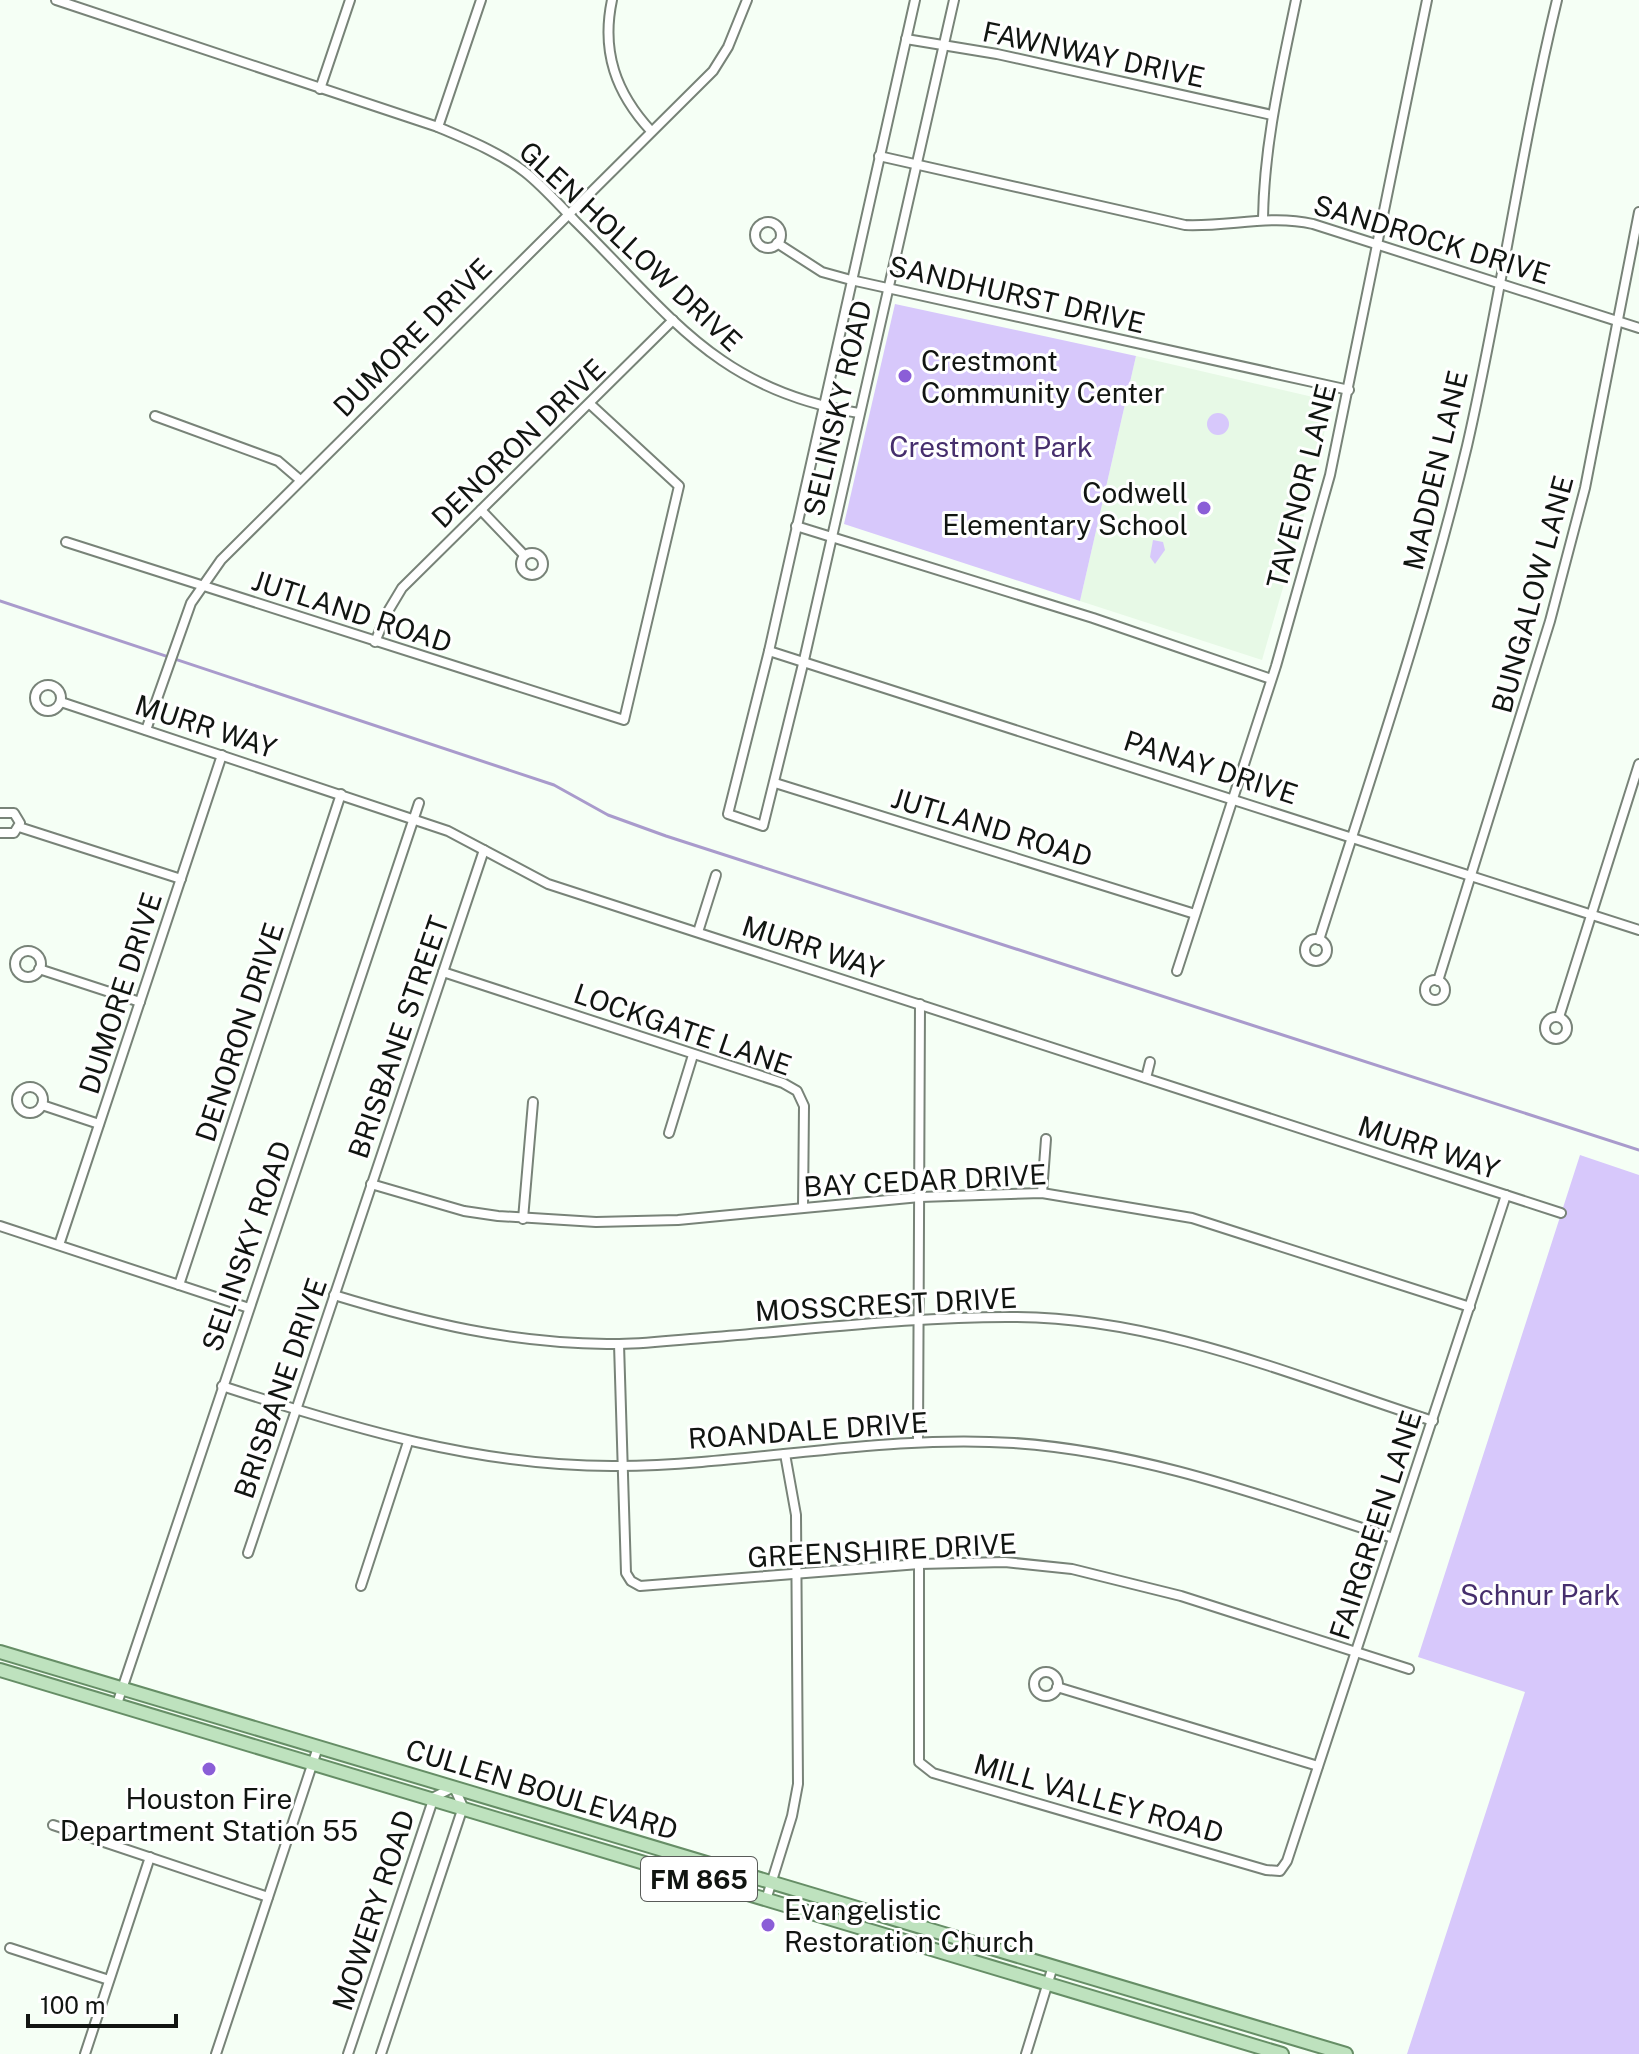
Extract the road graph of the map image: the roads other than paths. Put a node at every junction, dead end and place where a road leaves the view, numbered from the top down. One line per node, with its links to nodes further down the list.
1 (56, 0): 13 (street, GLEN HOLLOW DRIVE)
2 (350, 0): 13 (street)
3 (481, 0): 15 (street)
4 (612, 0): 16 (street)
5 (747, 0): 16 (street, DUMORE DRIVE)
6 (915, 0): 11 (street, SELINSKY ROAD)
7 (954, 0): 12 (street, SELINSKY ROAD)
8 (1296, 0): 14 (street)
9 (1427, 0): 23 (street, TAVENOR LANE)
10 (1557, 0): 25 (street, MADDEN LANE)
11 (906, 39): 12 (street, FAWNWAY DRIVE); 17 (street, SELINSKY ROAD)
12 (944, 46): 14 (street, FAWNWAY DRIVE); 18 (street, SELINSKY ROAD)
13 (320, 89): 15 (street, GLEN HOLLOW DRIVE)
14 (1272, 115): 21 (street)
15 (438, 127): 20 (street, GLEN HOLLOW DRIVE)
16 (651, 131): 20 (street, DUMORE DRIVE)
17 (879, 156): 18 (street, SANDROCK DRIVE); 24 (street, SELINSKY ROAD)
18 (916, 163): 21 (street, SANDROCK DRIVE); 26 (street, SELINSKY ROAD)
19 (1639, 212): 28 (street, BUNGALOW LANE)
20 (568, 214): 27 (street, GLEN HOLLOW DRIVE); 35 (street, DUMORE DRIVE)
21 (1263, 219): 23 (street, SANDROCK DRIVE)
22 (777, 243): 24 (street, SANDHURST DRIVE)
23 (1375, 245): 25 (street, SANDROCK DRIVE); 30 (street, TAVENOR LANE)
24 (851, 280): 26 (street, SANDHURST DRIVE); 32 (street, SELINSKY ROAD)
25 (1498, 281): 28 (street, SANDROCK DRIVE); 58 (street, MADDEN LANE)
26 (887, 287): 30 (street, SANDHURST DRIVE); 33 (street, SELINSKY ROAD)
27 (673, 320): 31 (street, DENORON DRIVE); 32 (street, GLEN HOLLOW DRIVE)
28 (1618, 322): 29 (street, SANDROCK DRIVE); 60 (street, BUNGALOW LANE)
29 (1639, 328)
30 (1349, 390): 45 (street, TAVENOR LANE)
31 (590, 404): 36 (street, DENORON DRIVE); 42 (street, JUTLAND ROAD)
32 (822, 407): 33 (street, GLEN HOLLOW DRIVE); 37 (street, SELINSKY ROAD)
33 (859, 413): 38 (street, SELINSKY ROAD)
34 (155, 416): 35 (street)
35 (299, 479): 41 (street, DUMORE DRIVE)
36 (481, 510): 40 (street); 42 (street, DENORON DRIVE)
37 (796, 526): 38 (street); 43 (street, SELINSKY ROAD)
38 (831, 536): 44 (street, SELINSKY ROAD); 45 (street)
39 (66, 542): 41 (street, JUTLAND ROAD)
40 (524, 555)
41 (201, 586): 42 (street, JUTLAND ROAD); 47 (street, DUMORE DRIVE)
42 (375, 642)
43 (769, 651): 44 (street, PANAY DRIVE); 50 (street, SELINSKY ROAD)
44 (804, 660): 50 (street, SELINSKY ROAD); 52 (street, PANAY DRIVE)
45 (1271, 679): 52 (street, TAVENOR LANE)
46 (61, 702): 47 (street, MURR WAY)
47 (146, 730): 48 (street, MURR WAY)
48 (222, 755): 51 (street, MURR WAY); 62 (street, DUMORE DRIVE)
49 (1639, 764): 64 (street)
50 (775, 783): 63 (street, JUTLAND ROAD)
51 (341, 794): 55 (street, MURR WAY); 93 (street, DENORON DRIVE)
52 (1234, 797): 58 (street, PANAY DRIVE); 63 (street, TAVENOR LANE)
53 (419, 803): 55 (street, SELINSKY ROAD)
54 (0, 813): 56 (street)
55 (414, 818): 59 (street, MURR WAY); 96 (street, SELINSKY ROAD)
56 (19, 827): 57 (street); 62 (street)
57 (0, 833)
58 (1352, 836): 60 (street, PANAY DRIVE); 67 (street, MADDEN LANE)
59 (484, 850): 66 (street, MURR WAY); 70 (street, BRISBANE STREET)
60 (1472, 874): 64 (street, PANAY DRIVE); 71 (street, BUNGALOW LANE)
61 (716, 875): 66 (street)
62 (181, 879): 72 (street, DUMORE DRIVE)
63 (1195, 914): 69 (street, TAVENOR LANE)
64 (1592, 915): 65 (street, PANAY DRIVE); 74 (street)
65 (1639, 930)
66 (698, 932): 73 (street, MURR WAY)
67 (1319, 940)
68 (39, 969): 72 (street)
69 (1177, 971)
70 (443, 972): 75 (street, LOCKGATE LANE); 83 (street, BRISBANE STREET)
71 (1438, 981)
72 (140, 1002): 80 (street, DUMORE DRIVE)
73 (920, 1004): 77 (street, MURR WAY); 86 (street)
74 (1559, 1017)
75 (693, 1055): 81 (street); 87 (street, LOCKGATE LANE)
76 (1150, 1062): 77 (street)
77 (1146, 1078): 85 (street, MURR WAY)
78 (533, 1102): 89 (street)
79 (42, 1105): 80 (street)
80 (99, 1124): 92 (street, DUMORE DRIVE)
81 (669, 1133)
82 (1046, 1139): 84 (street)
83 (371, 1184): 89 (street, BAY CEDAR DRIVE); 91 (street, BRISBANE STREET)
84 (1042, 1193): 86 (street, BAY CEDAR DRIVE); 95 (street, BAY CEDAR DRIVE)
85 (1506, 1195): 88 (street, MURR WAY); 95 (street, FAIRGREEN LANE)
86 (920, 1197): 87 (street, BAY CEDAR DRIVE); 97 (street)
87 (803, 1207): 89 (street, BAY CEDAR DRIVE)
88 (1561, 1213)
89 (523, 1219)
90 (0, 1226): 92 (street)
91 (353, 1237): 94 (street, BRISBANE DRIVE)
92 (59, 1245): 93 (street)
93 (179, 1285): 96 (street)
94 (334, 1295): 98 (street, MOSSCREST DRIVE); 100 (street, BRISBANE DRIVE)
95 (1470, 1307): 101 (street, FAIRGREEN LANE)
96 (249, 1308): 99 (street, SELINSKY ROAD)
97 (920, 1321): 98 (street, MOSSCREST DRIVE); 101 (street, MOSSCREST DRIVE); 103 (street)
98 (619, 1344): 105 (street)
99 (222, 1386): 100 (street, ROANDALE DRIVE); 116 (street, SELINSKY ROAD)
100 (296, 1409): 102 (street, ROANDALE DRIVE); 107 (street, BRISBANE DRIVE)
101 (1433, 1421): 106 (street, FAIRGREEN LANE)
102 (408, 1442): 105 (street, ROANDALE DRIVE); 110 (street)
103 (918, 1442): 104 (street, ROANDALE DRIVE); 106 (street, ROANDALE DRIVE)
104 (785, 1454): 105 (street, ROANDALE DRIVE); 109 (street)
105 (622, 1466): 109 (street, GREENSHIRE DRIVE)
106 (1393, 1538): 112 (street, FAIRGREEN LANE)
107 (248, 1553)
108 (919, 1564): 109 (street, GREENSHIRE DRIVE); 112 (street, GREENSHIRE DRIVE); 130 (street, MILL VALLEY ROAD)
109 (798, 1573): 131 (street)
110 (361, 1586)
111 (0, 1652): 116 (main road, CULLEN BOULEVARD / FM 865)
112 (1356, 1653): 113 (street, GREENSHIRE DRIVE); 122 (street, FAIRGREEN LANE)
113 (1409, 1669)
114 (0, 1670): 117 (main road, CULLEN BOULEVARD / FM 865)
115 (1057, 1687): 122 (street)
116 (122, 1690): 117 (street, SELINSKY ROAD); 118 (main road, CULLEN BOULEVARD / FM 865)
117 (117, 1704): 119 (main road, CULLEN BOULEVARD / FM 865)
118 (221, 1719): 119 (main road); 120 (main road, CULLEN BOULEVARD / FM 865)
119 (216, 1734): 121 (main road, CULLEN BOULEVARD / FM 865)
120 (318, 1747): 121 (street); 123 (main road, CULLEN BOULEVARD / FM 865)
121 (312, 1764): 124 (main road, CULLEN BOULEVARD / FM 865); 132 (street)
122 (1318, 1766): 130 (street, FAIRGREEN LANE)
123 (454, 1787): 124 (street, MOWERY ROAD); 125 (street, MOWERY ROAD); 127 (main road, CULLEN BOULEVARD / FM 865)
124 (434, 1797): 125 (main road, CULLEN BOULEVARD / FM 865); 144 (street, MOWERY ROAD)
125 (463, 1807): 128 (main road, CULLEN BOULEVARD / FM 865); 145 (street, MOWERY ROAD)
126 (53, 1825): 129 (street)
127 (630, 1841): 128 (main road); 131 (main road, CULLEN BOULEVARD / FM 865)
128 (626, 1855): 133 (main road, CULLEN BOULEVARD / FM 865)
129 (150, 1857): 132 (street); 138 (street)
130 (1283, 1867)
131 (771, 1883): 133 (street); 134 (main road, CULLEN BOULEVARD / FM 865)
132 (268, 1897): 143 (street)
133 (766, 1900): 135 (main road, CULLEN BOULEVARD / FM 865)
134 (905, 1923): 135 (main road); 137 (main road, CULLEN BOULEVARD / FM 865)
135 (900, 1938): 139 (main road, CULLEN BOULEVARD / FM 865)
136 (10, 1948): 138 (street)
137 (1053, 1966): 139 (street); 140 (main road, CULLEN BOULEVARD / FM 865)
138 (109, 1980): 142 (street)
139 (1048, 1983): 141 (main road, CULLEN BOULEVARD / FM 865); 146 (street)
140 (1234, 2020): 141 (main road); 148 (main road, CULLEN BOULEVARD / FM 865)
141 (1228, 2038): 147 (main road, CULLEN BOULEVARD / FM 865)
142 (85, 2054)
143 (216, 2054)
144 (348, 2054)
145 (381, 2054)
146 (1026, 2054)
147 (1282, 2054)
148 (1346, 2054)

